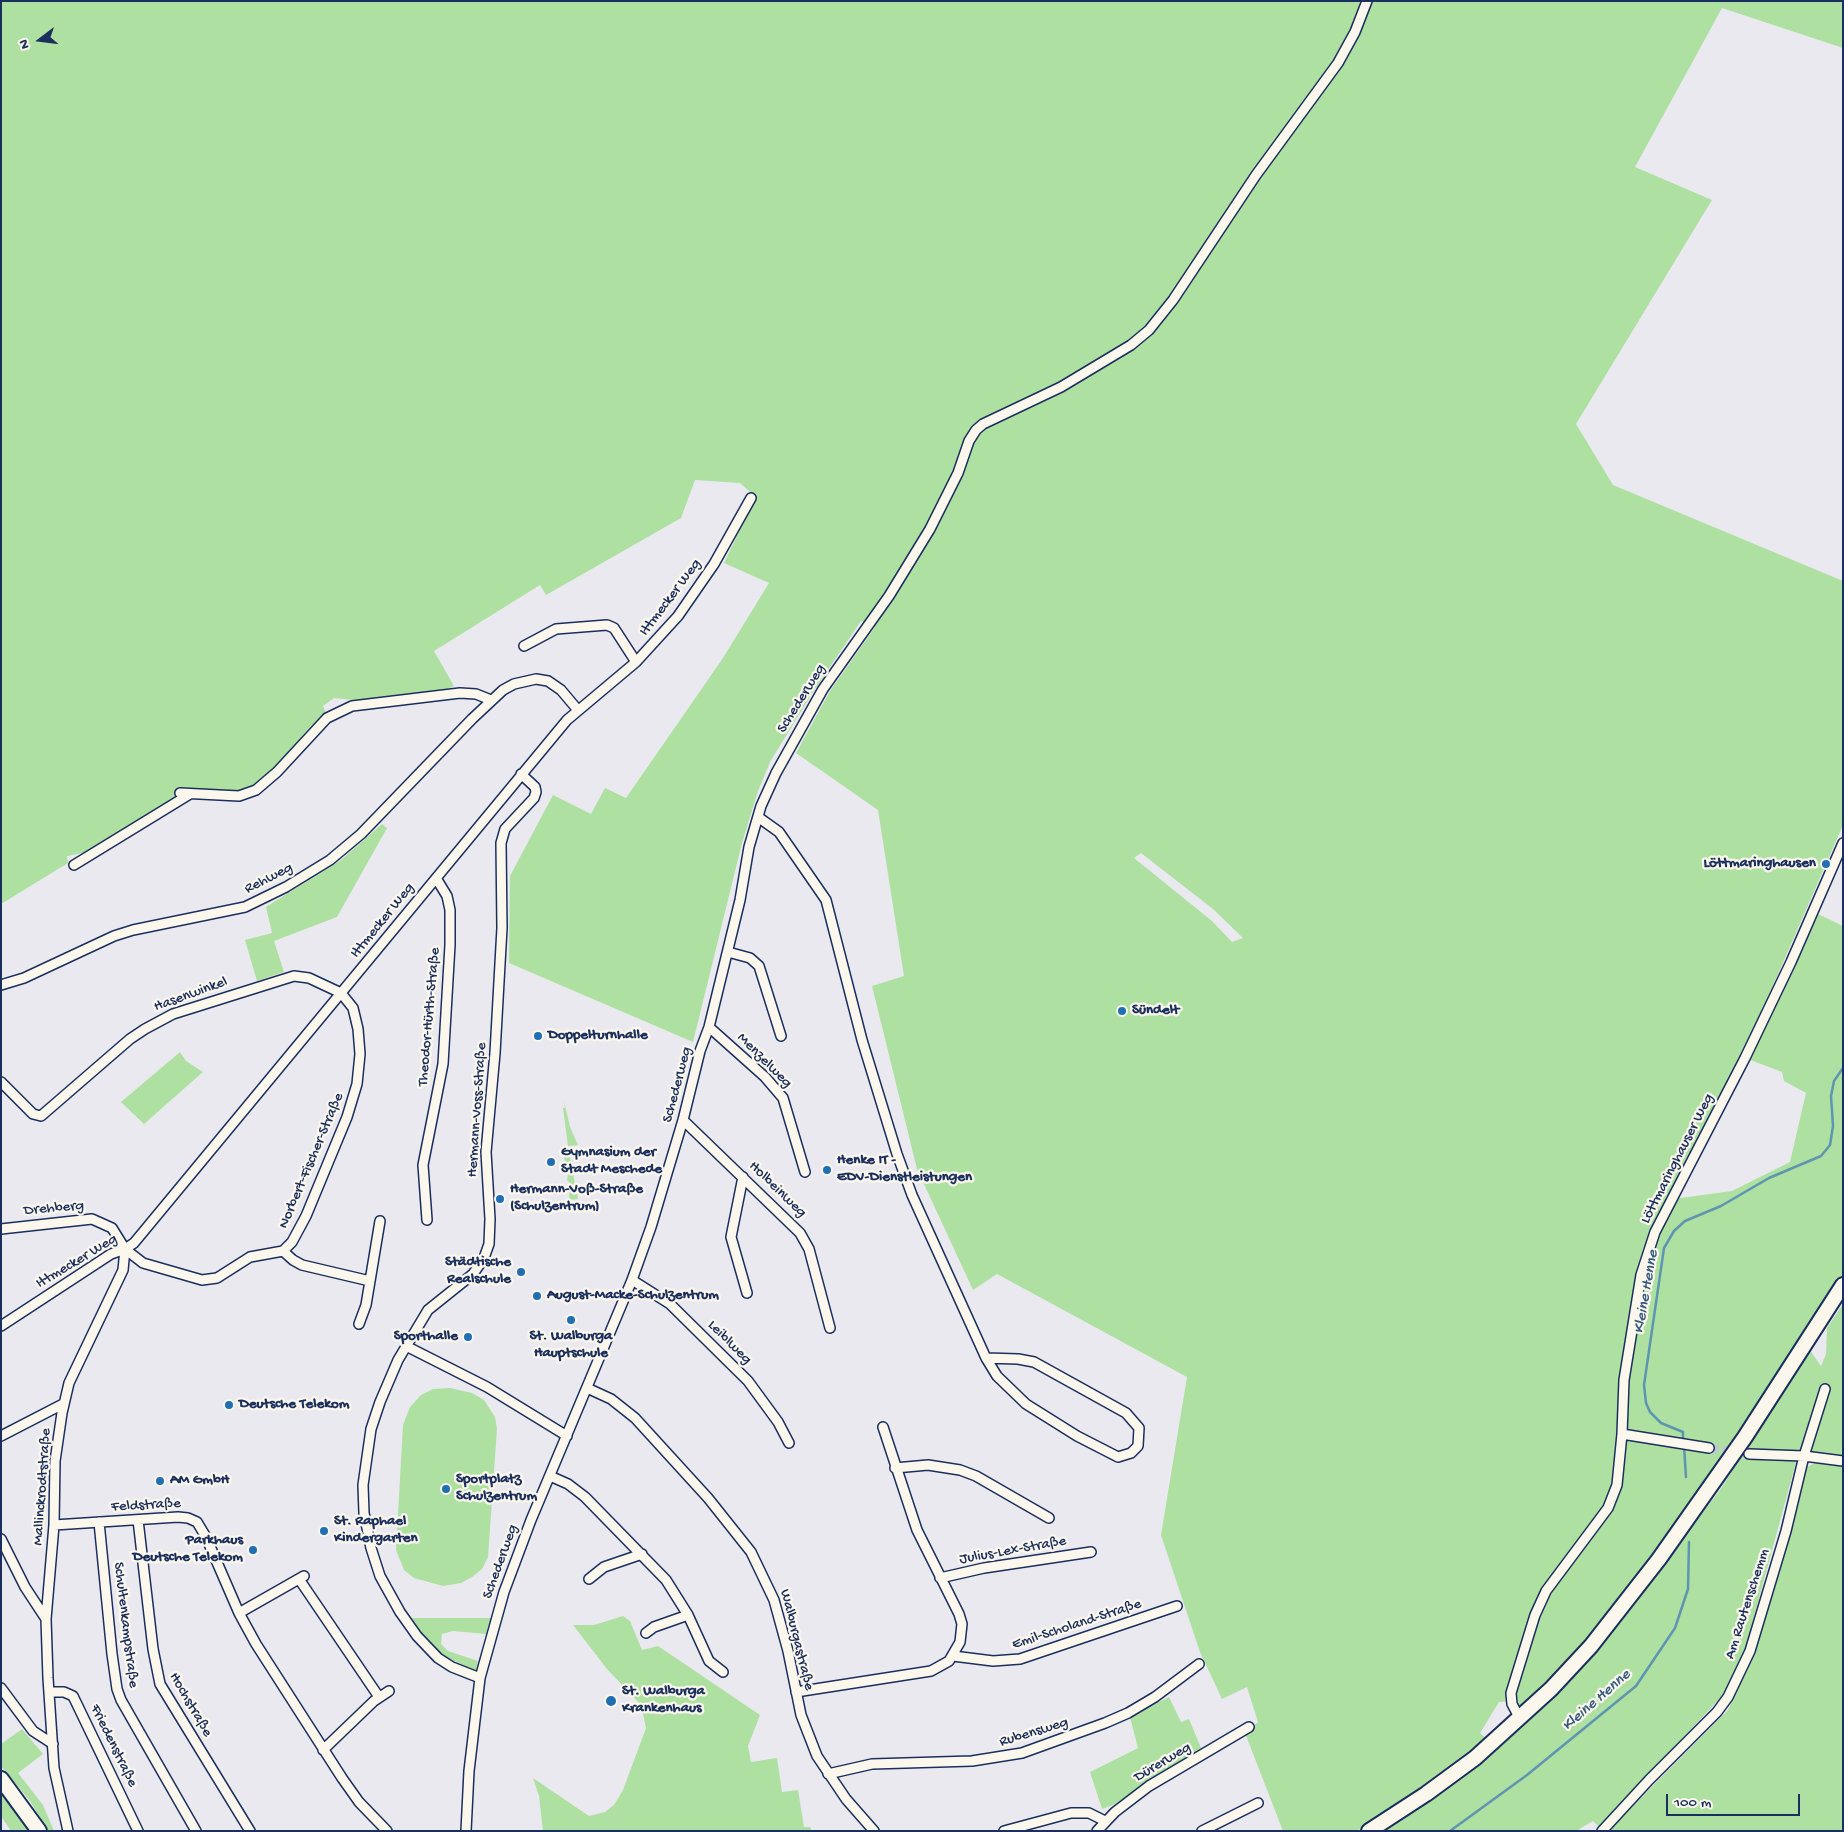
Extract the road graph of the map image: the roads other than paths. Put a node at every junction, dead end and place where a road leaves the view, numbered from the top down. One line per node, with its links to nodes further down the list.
1 (1367, 1): 10 (street, Schederweg)
2 (751, 498): 4 (street, Ittmecker Weg)
3 (524, 646): 4 (street)
4 (636, 662): 6 (street, Ittmecker Weg)
5 (491, 700): 6 (street, Rehweg); 9 (street); 15 (street, Rehweg)
6 (577, 709): 7 (street, Ittmecker Weg)
7 (521, 774): 13 (street, Ittmecker Weg); 35 (street, Hermann-Voss-Straße)
8 (180, 793): 9 (street)
9 (190, 794): 12 (street)
10 (758, 817): 14 (street, Schederweg); 36 (street)
11 (1843, 843): 41 (street, Löttmaringhauser Weg)
12 (74, 865)
13 (436, 878): 16 (street, Ittmecker Weg); 23 (street, Theodor-Hürth-Straße)
14 (728, 952): 17 (street, Schederweg); 18 (street)
15 (1, 986)
16 (341, 994): 19 (street, Hasenwinkel); 26 (street, Ittmecker Weg); 27 (street, Norbert-Fischer-Straße)
17 (709, 1027): 20 (street, Schederweg); 21 (street, Menzelweg)
18 (781, 1036)
19 (1, 1082)
20 (683, 1120): 22 (street, Holbeinweg); 28 (street, Schederweg)
21 (805, 1172)
22 (743, 1177): 31 (street); 34 (street, Holbeinweg)
23 (426, 1220)
24 (380, 1221): 29 (street)
25 (1, 1229): 26 (street, Drehberg)
26 (125, 1250): 27 (street); 33 (street, Ittmecker Weg); 39 (street, Mallinckrodtstraße)
27 (283, 1251): 29 (street)
28 (632, 1280): 37 (street, Schederweg); 44 (street, Leiblweg)
29 (370, 1281): 32 (street)
30 (1843, 1285): 74 (main road)
31 (747, 1293)
32 (360, 1324)
33 (1, 1326)
34 (830, 1328)
35 (406, 1346): 43 (street); 68 (street, Hermann-Voss-Straße)
36 (986, 1358): 36 (street)
37 (587, 1388): 43 (street, Schederweg); 72 (street, Walburgastraße)
38 (1825, 1389): 47 (street, Am Rautenschemm)
39 (64, 1404): 42 (street); 54 (street, Mallinckrodtstraße)
40 (883, 1427): 49 (street)
41 (1622, 1434): 45 (street); 74 (street, Löttmaringhauser Weg)
42 (1, 1436)
43 (567, 1436): 50 (street, Schederweg)
44 (789, 1443)
45 (1709, 1448)
46 (1749, 1454): 47 (street)
47 (1804, 1456): 48 (street); 94 (street, Am Rautenschemm)
48 (1843, 1461)
49 (895, 1468): 51 (street); 58 (street)
50 (550, 1476): 57 (street); 68 (street, Schederweg)
51 (1049, 1518)
52 (138, 1520): 53 (street, Feldstraße); 61 (street, Feldstraße); 86 (street, Hochstraße)
53 (99, 1522): 54 (street, Feldstraße); 85 (street, Schultenkampstraße)
54 (54, 1525): 63 (street, Mallinckrodtstraße)
55 (1, 1539): 63 (street)
56 (1090, 1552): 58 (street, Julius-Lex-Straße)
57 (642, 1554): 59 (street); 62 (street)
58 (940, 1578): 65 (street)
59 (589, 1579)
60 (1177, 1606): 65 (street, Emil-Scholand-Straße)
61 (239, 1613): 73 (street); 77 (street, Feldstraße)
62 (688, 1615): 64 (street); 67 (street)
63 (46, 1619): 71 (street, Mallinckrodtstraße)
64 (646, 1634)
65 (953, 1656): 72 (street)
66 (1200, 1664): 78 (street, Rubensweg)
67 (723, 1672)
68 (480, 1678): 88 (street, Schederweg)
69 (1, 1688): 76 (street)
70 (389, 1691): 73 (street)
71 (49, 1692): 76 (street, Mallinckrodtstraße); 84 (street, Friedenstraße)
72 (796, 1692): 78 (street, Walburgastraße)
73 (379, 1697): 77 (street)
74 (1520, 1719): 93 (main road)
75 (1249, 1726): 81 (street, Dürerweg)
76 (53, 1744): 83 (street, Mallinckrodtstraße)
77 (323, 1750): 87 (street, Feldstraße)
78 (828, 1774): 89 (street, Walburgastraße)
79 (1, 1779): 82 (main road)
80 (1258, 1803): 92 (street)
81 (1105, 1822): 90 (street); 91 (street, Dürerweg)
82 (39, 1831)
83 (68, 1831)
84 (138, 1831)
85 (196, 1831)
86 (250, 1831)
87 (387, 1831)
88 (466, 1831)
89 (874, 1831)
90 (1004, 1831)
91 (1097, 1831)
92 (1202, 1831)
93 (1369, 1831)
94 (1602, 1831)

